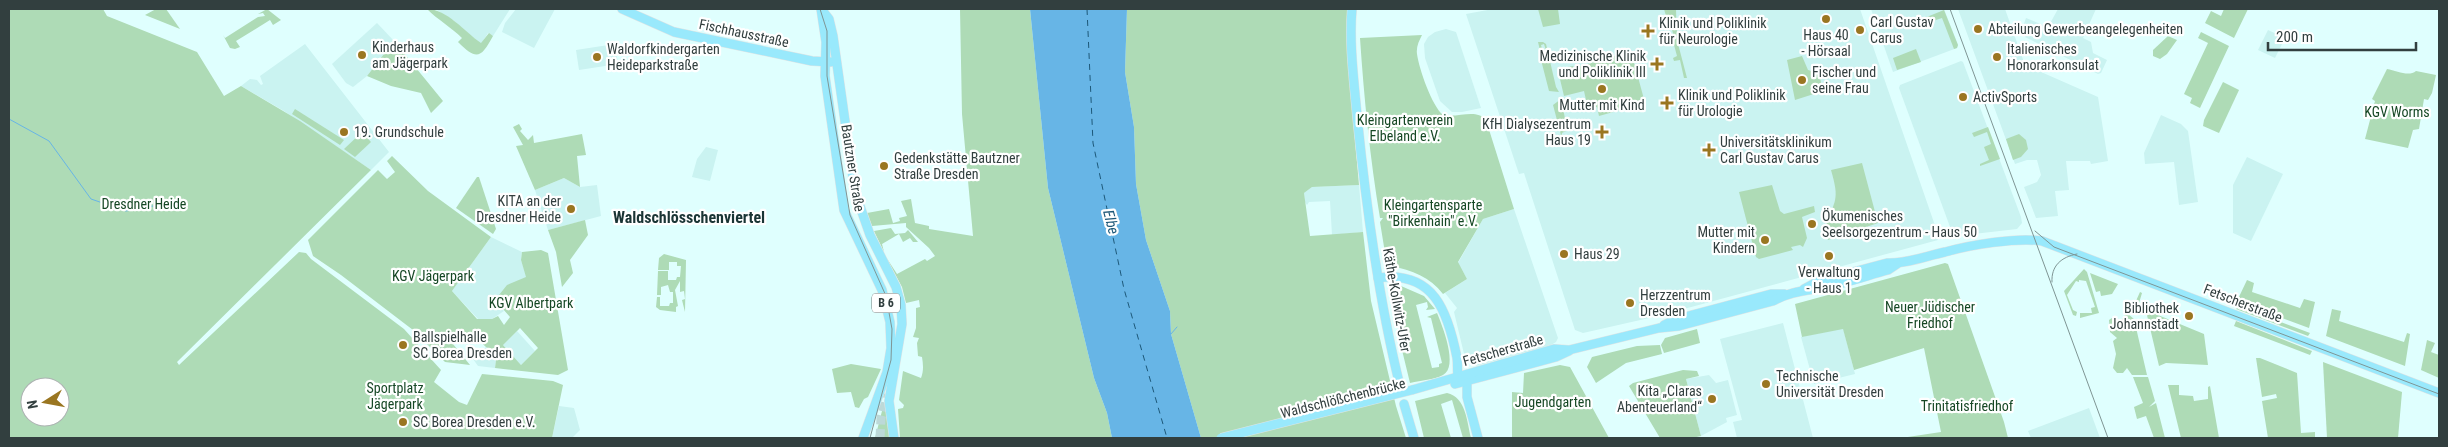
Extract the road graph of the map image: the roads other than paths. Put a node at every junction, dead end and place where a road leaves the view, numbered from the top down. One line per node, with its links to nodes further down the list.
1 (622, 9): 4 (main road, Fischhausstraße)
2 (1352, 9): 7 (main road, Käthe-Kollwitz-Ufer)
3 (822, 10): 4 (main road, Bautzner Straße / B 6); 5 (main road, Bautzner Straße / B 6)
4 (825, 62): 5 (main road, Fischhausstraße); 20 (main road, Bautzner Straße / B 6)
5 (836, 62): 6 (main road, Bautzner Straße / B 6)
6 (855, 192): 8 (main road); 21 (main road, Bautzner Straße / B 6)
7 (1378, 278): 10 (main road); 15 (main road, Käthe-Kollwitz-Ufer)
8 (897, 308)
9 (1569, 350): 11 (main road, Fetscherstraße); 13 (main road, Fetscherstraße); 17 (main road, Fetscherstraße)
10 (1458, 360): 11 (main road); 12 (main road)
11 (1476, 373): 12 (main road, Fetscherstraße)
12 (1458, 377): 16 (main road, Fetscherstraße)
13 (1467, 382): 14 (main road, Fetscherstraße); 18 (main road)
14 (1450, 385): 16 (main road, Waldschlößchenbrücke); 18 (main road)
15 (1400, 386)
16 (1413, 392): 22 (main road, Waldschlößchenbrücke, bridge); 23 (main road, Waldschlößchenbrücke)
17 (2439, 393)
18 (1467, 397): 25 (main road)
19 (1404, 404): 24 (main road)
20 (863, 438)
21 (894, 438)
22 (1221, 438)
23 (1243, 438)
24 (1414, 438)
25 (1478, 438)

